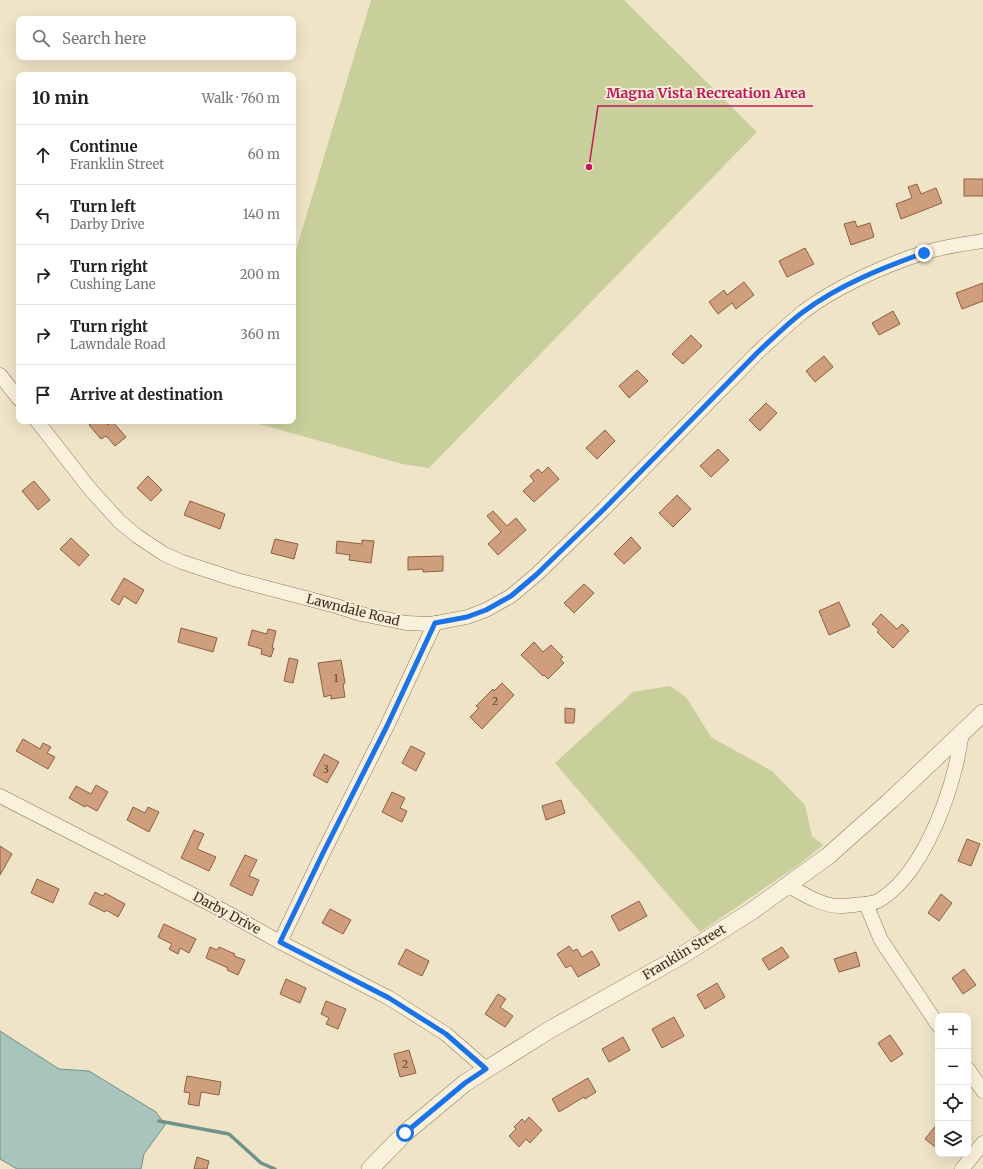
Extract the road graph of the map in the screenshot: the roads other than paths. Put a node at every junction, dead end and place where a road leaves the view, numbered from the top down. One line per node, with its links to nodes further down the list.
1 (983, 241): 5 (street, Lawndale Road)
2 (0, 375): 3 (street)
3 (16, 395)
4 (39, 424): 5 (street, Lawndale Road)
5 (435, 623): 11 (street)
6 (983, 713): 7 (street, Franklin Street)
7 (962, 733): 9 (street, Franklin Street); 10 (street)
8 (0, 796): 11 (street, Darby Drive)
9 (787, 885): 10 (street); 13 (street, Franklin Street)
10 (866, 904): 12 (street)
11 (280, 942): 13 (street, Darby Drive)
12 (935, 1021)
13 (486, 1069): 17 (street, Franklin Street)
14 (971, 1073): 15 (street)
15 (983, 1091)
16 (983, 1143): 18 (street)
17 (370, 1169)
18 (962, 1169)

